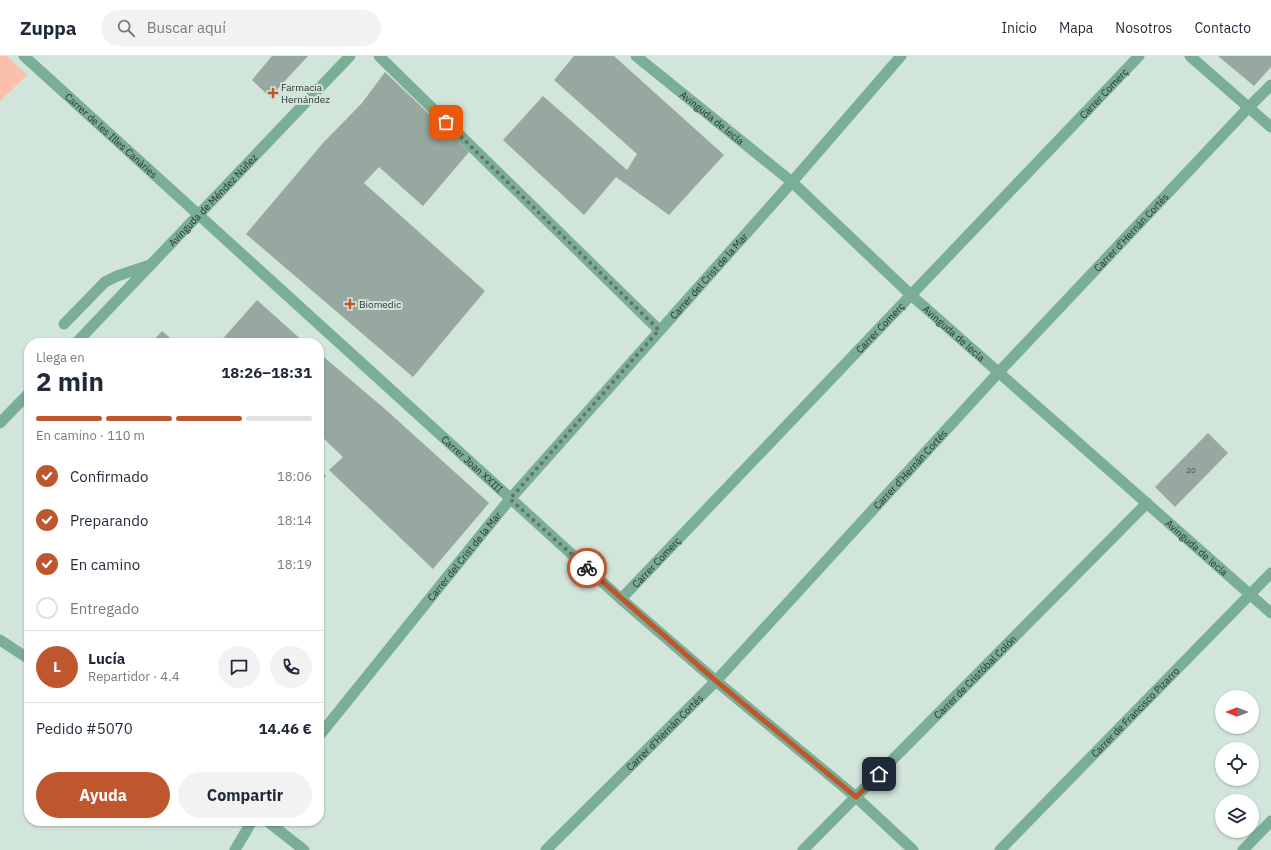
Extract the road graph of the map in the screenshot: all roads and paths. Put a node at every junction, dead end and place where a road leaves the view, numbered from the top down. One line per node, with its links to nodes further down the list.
1 (24, 56): 12 (street, Carrer de les Illes Canàries)
2 (350, 56): 12 (street, Avinguda de Méndez Núñez)
3 (379, 56): 16 (street)
4 (901, 56): 11 (street, Carrer del Crist de la Mar)
5 (1139, 56): 14 (street, Carrer Comerç)
6 (1190, 56): 9 (street)
7 (641, 58): 11 (street, Avinguda de lecla)
8 (1271, 85): 9 (street, Carrer d'Hernán Cortés)
9 (1249, 107): 10 (street); 18 (street, Carrer d'Hernán Cortés)
10 (1271, 128)
11 (792, 182): 14 (street, Avinguda de lecla); 16 (street, Carrer del Crist de la Mar)
12 (198, 215): 13 (street, Avinguda de Méndez Núñez); 21 (street, Carrer Joan XXIII)
13 (150, 264): 15 (street); 17 (street, Avinguda de Méndez Núñez)
14 (911, 295): 18 (street, Avinguda de lecla); 25 (street, Carrer Comerç)
15 (64, 324)
16 (659, 330): 21 (street, Carrer del Crist de la Mar)
17 (81, 338)
18 (999, 372): 22 (street, Avinguda de lecla); 29 (street, Carrer d'Hernán Cortés)
19 (24, 398): 20 (street)
20 (0, 423)
21 (510, 499): 25 (street, Carrer Joan XXIII); 30 (street, Carrer del Crist de la Mar)
22 (1147, 503): 24 (street, Avinguda de lecla); 31 (street, Carrer de Cristóbal Colón)
23 (1271, 573): 24 (street, Carrer de Francisco Pizarro)
24 (1251, 594): 26 (street, Avinguda de lecla); 40 (street, Carrer de Francisco Pizarro)
25 (621, 599): 29 (street, Carrer Joan XXIII)
26 (1271, 613)
27 (0, 640): 28 (street)
28 (24, 656)
29 (716, 681): 31 (street, Carrer Joan XXIII); 37 (street, Carrer d'Hernán Cortés)
30 (324, 730)
31 (856, 797): 38 (street, Carrer de Cristóbal Colón); 39 (street, Carrer Joan XXIII)
32 (1271, 821): 41 (street)
33 (249, 826): 35 (street)
34 (273, 826): 36 (street)
35 (235, 850)
36 (304, 850)
37 (546, 850)
38 (803, 850)
39 (913, 850)
40 (1000, 850)
41 (1243, 850)

